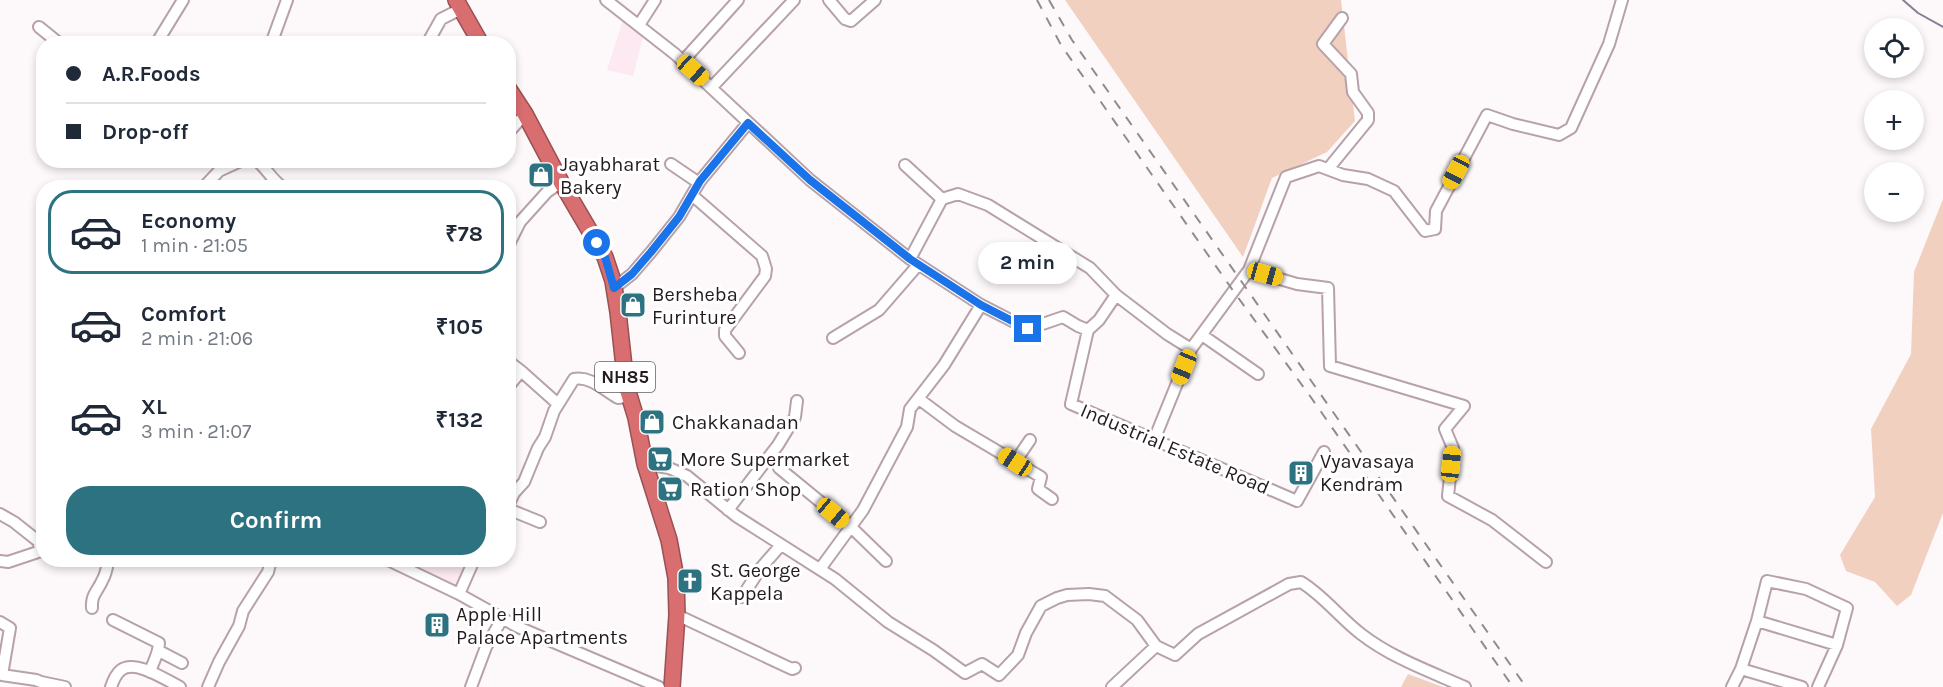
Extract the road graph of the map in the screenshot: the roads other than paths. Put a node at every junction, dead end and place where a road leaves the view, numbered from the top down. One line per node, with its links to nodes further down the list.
1 (183, 0): 15 (street)
2 (287, 0): 16 (street)
3 (606, 0): 12 (street)
4 (655, 0): 12 (street)
5 (738, 0): 19 (street)
6 (794, 0): 20 (street)
7 (829, 0): 8 (street)
8 (875, 0)
9 (1622, 0): 29 (street)
10 (458, 5): 17 (street); 18 (highway)
11 (1342, 18): 29 (street)
12 (639, 25): 19 (street)
13 (39, 27): 14 (street)
14 (50, 36)
15 (161, 36)
16 (277, 36)
17 (431, 36)
18 (476, 36)
19 (683, 61): 20 (street)
20 (712, 87): 23 (street)
21 (516, 100): 22 (highway, NH85)
22 (525, 114): 24 (street); 32 (highway, NH85)
23 (748, 123): 33 (street); 37 (street)
24 (516, 124)
25 (671, 164): 33 (street)
26 (905, 165): 35 (street)
27 (226, 168): 30 (street)
28 (264, 168): 31 (street)
29 (1328, 169): 38 (street)
30 (211, 180)
31 (273, 180)
32 (561, 182): 36 (street); 39 (highway, NH85)
33 (699, 183): 34 (street)
34 (692, 195): 39 (street); 46 (street)
35 (942, 199): 37 (street); 40 (street)
36 (516, 230)
37 (919, 265): 41 (street); 44 (street)
38 (1249, 270): 43 (street); 73 (street)
39 (614, 288): 51 (highway, NH85)
40 (1116, 295): 42 (street); 45 (street)
41 (981, 305): 42 (street); 52 (street)
42 (1088, 330): 56 (street, Industrial Estate Road)
43 (1202, 335): 45 (street); 49 (street)
44 (833, 338)
45 (1191, 349): 56 (street)
46 (739, 353)
47 (516, 367): 48 (street)
48 (521, 370): 50 (street); 54 (street)
49 (1258, 374)
50 (516, 377)
51 (629, 396): 54 (street); 59 (highway, NH85)
52 (919, 399): 58 (street); 67 (street)
53 (797, 400): 63 (street)
54 (558, 404): 61 (street)
55 (1030, 440): 58 (street)
56 (1154, 440): 57 (street, Industrial Estate Road)
57 (1324, 452)
58 (1015, 462): 62 (street)
59 (645, 464): 63 (street); 82 (highway, NH85)
60 (779, 468): 67 (street)
61 (516, 491)
62 (1052, 499)
63 (728, 510): 69 (street)
64 (516, 512): 66 (street)
65 (0, 514): 68 (street)
66 (540, 522)
67 (851, 527): 72 (street); 78 (street)
68 (36, 539)
69 (781, 545): 78 (street); 80 (street)
70 (36, 552): 71 (street)
71 (0, 561)
72 (886, 561)
73 (1546, 562)
74 (107, 567): 81 (street)
75 (269, 567): 98 (street)
76 (403, 567): 79 (street)
77 (471, 567): 79 (street)
78 (820, 569): 88 (street)
79 (459, 594): 83 (street)
80 (742, 597)
81 (92, 608)
82 (677, 615): 91 (street); 101 (highway, NH85)
83 (502, 619): 99 (street); 100 (street)
84 (113, 620): 89 (street)
85 (1757, 621): 87 (street); 87 (street); 92 (street)
86 (0, 622): 94 (street)
87 (1837, 645): 106 (street)
88 (1156, 646): 102 (street); 103 (street)
89 (159, 651): 90 (street); 93 (street)
90 (182, 663)
91 (795, 668)
92 (1741, 669): 104 (street); 105 (street)
93 (150, 672): 96 (street); 97 (street)
94 (1, 675): 95 (street)
95 (65, 687)
96 (111, 687)
97 (180, 687)
98 (208, 687)
99 (471, 687)
100 (659, 687)
101 (672, 687)
102 (1112, 687)
103 (1465, 687)
104 (1732, 687)
105 (1802, 687)
106 (1818, 687)

